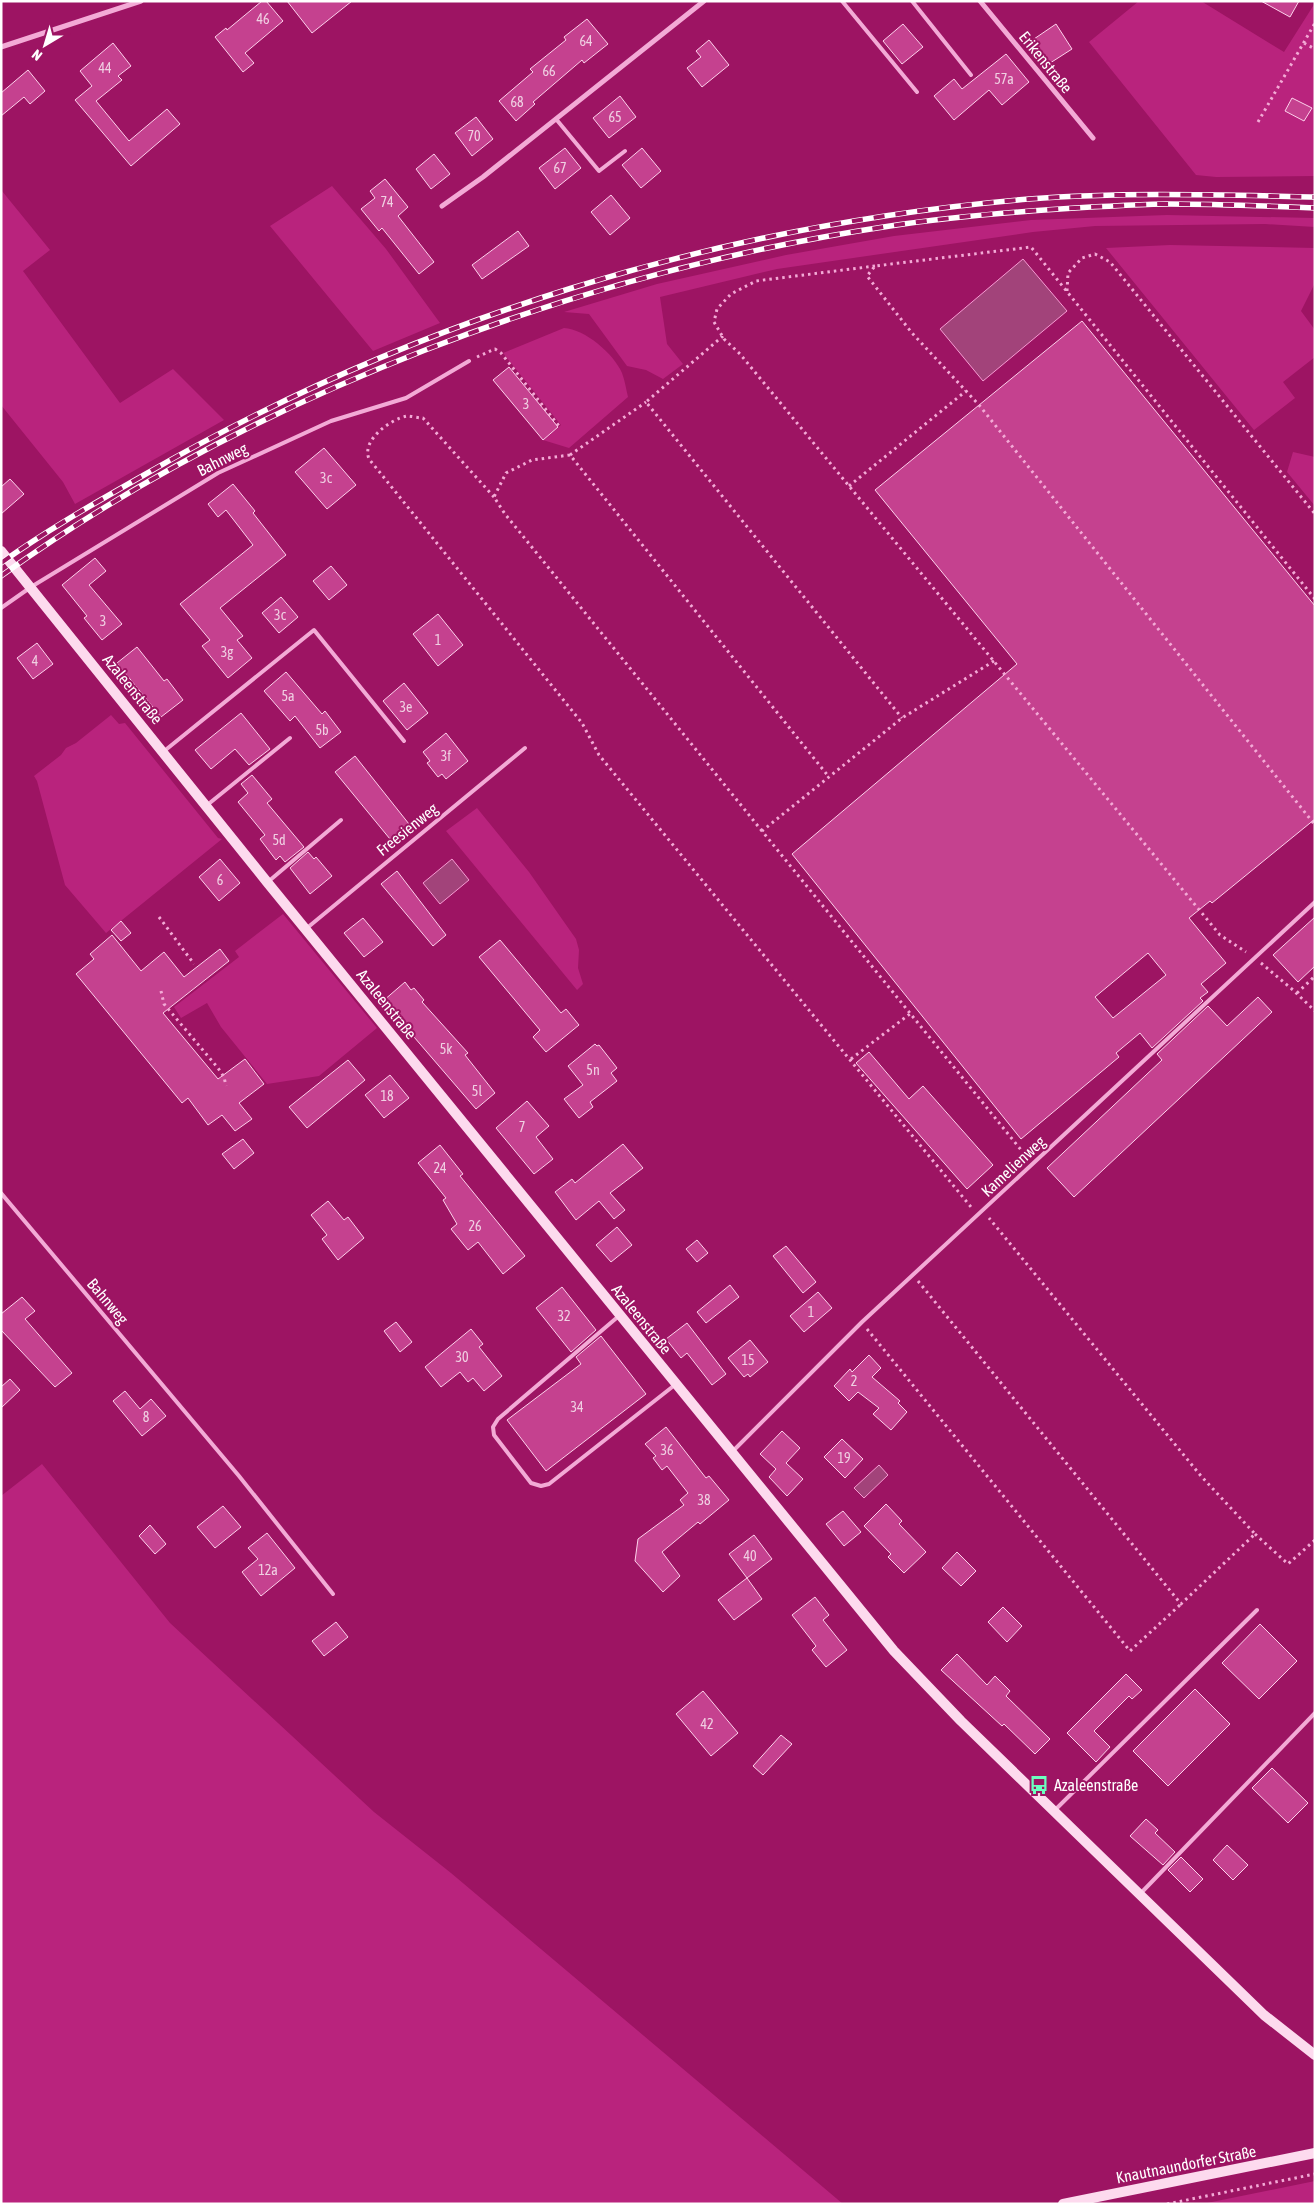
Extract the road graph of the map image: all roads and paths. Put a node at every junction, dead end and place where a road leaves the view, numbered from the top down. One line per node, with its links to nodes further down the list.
1 (142, 1): 8 (street)
2 (704, 1): 12 (street)
3 (842, 1): 11 (lane)
4 (912, 1): 10 (lane)
5 (980, 1): 14 (street, Erikenstraße)
6 (1315, 23): 7 (path)
7 (1304, 42): 9 (path); 13 (path)
8 (1, 47)
9 (1315, 49)
10 (972, 75)
11 (916, 92)
12 (556, 118): 15 (lane); 16 (street)
13 (1258, 122)
14 (1093, 138)
15 (625, 151)
16 (442, 206)
17 (875, 266): 18 (path); 19 (path); 21 (path)
18 (1067, 292): 27 (path); 30 (path)
19 (723, 336): 22 (path); 25 (path)
20 (469, 361): 23 (path); 29 (lane, Bahnweg)
21 (966, 391): 25 (path); 41 (path)
22 (646, 402): 24 (path); 33 (path)
23 (560, 426)
24 (570, 455): 26 (path); 38 (path)
25 (849, 486): 32 (path)
26 (494, 497): 42 (path); 54 (path)
27 (1315, 514)
28 (1, 551): 29 (street, Azaleenstraße)
29 (31, 587): 31 (lane, Bahnweg); 37 (street, Azaleenstraße)
30 (1315, 599)
31 (1, 608)
32 (994, 661): 33 (path); 47 (path)
33 (902, 718): 38 (path)
34 (290, 738): 39 (lane)
35 (404, 741): 37 (lane)
36 (525, 748): 46 (lane, Freesienweg)
37 (164, 752): 39 (street, Azaleenstraße)
38 (829, 777): 42 (path)
39 (206, 806): 43 (street, Azaleenstraße)
40 (341, 820): 43 (lane)
41 (1315, 825)
42 (762, 831): 53 (path)
43 (267, 882): 46 (street, Azaleenstraße)
44 (1315, 902): 47 (lane, Kamelienweg)
45 (159, 917): 48 (path)
46 (305, 929): 61 (street, Azaleenstraße)
47 (1255, 958): 51 (path); 56 (lane, Kamelienweg)
48 (194, 964)
49 (1315, 976): 51 (path)
50 (160, 991): 55 (path)
51 (1296, 993): 52 (path)
52 (1315, 1011)
53 (910, 1013): 54 (path); 56 (path)
54 (852, 1060): 59 (path)
55 (226, 1086)
56 (1033, 1164): 58 (lane, Kamelienweg)
57 (1, 1193): 67 (lane, Bahnweg)
58 (982, 1211): 59 (lane, Kamelienweg); 65 (path)
59 (978, 1215): 60 (lane, Kamelienweg)
60 (913, 1275): 62 (lane, Kamelienweg); 68 (path)
61 (620, 1316): 63 (street, Azaleenstraße); 63 (lane)
62 (862, 1322): 64 (lane, Kamelienweg); 68 (path)
63 (676, 1384): 64 (street, Azaleenstraße)
64 (732, 1452): 71 (street, Azaleenstraße)
65 (1255, 1534): 66 (path); 68 (path)
66 (1315, 1540)
67 (333, 1594)
68 (1180, 1604)
69 (1258, 1610): 71 (lane)
70 (1315, 1713): 72 (lane)
71 (1054, 1811): 72 (street, Azaleenstraße)
72 (1140, 1894): 73 (street, Azaleenstraße)
73 (1315, 2055)
74 (1315, 2153): 76 (street, Knautnaundorfer Straße)
75 (1315, 2174): 77 (path)
76 (1062, 2204)
77 (1167, 2204)

